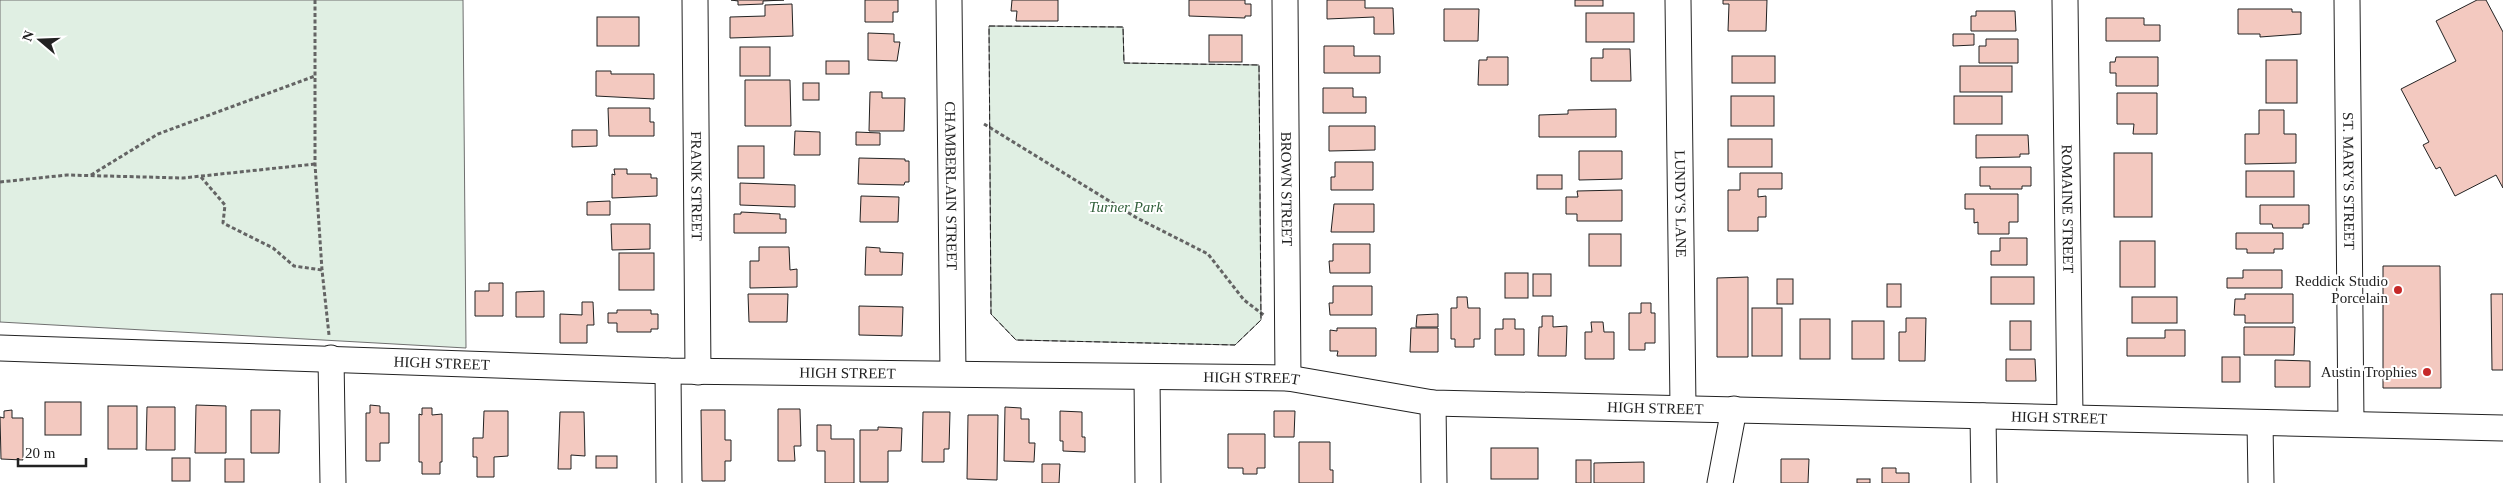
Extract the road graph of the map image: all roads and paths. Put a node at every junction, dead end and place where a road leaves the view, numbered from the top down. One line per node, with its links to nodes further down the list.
1 (315, 0): 8 (path)
2 (695, 0): 19 (street, FRANK STREET)
3 (949, 0): 20 (street, CHAMBERLAIN STREET)
4 (1285, 0): 22 (street, BROWN STREET)
5 (1678, 0): 24 (street, LUNDY'S LANE)
6 (2065, 0): 27 (street, ROMAINE STREET)
7 (2347, 0): 29 (street, ST. MARY'S STREET)
8 (315, 76): 10 (path); 11 (path)
9 (984, 124): 15 (path)
10 (315, 164): 12 (path); 14 (path)
11 (90, 175): 12 (path); 13 (path)
12 (201, 176): 14 (path)
13 (0, 182)
14 (322, 270): 17 (path)
15 (1268, 317)
16 (0, 348): 17 (street, HIGH STREET)
17 (331, 358): 18 (street, HIGH STREET); 31 (street)
18 (668, 371): 19 (street, HIGH STREET); 32 (street)
19 (698, 372): 20 (street, HIGH STREET)
20 (953, 373): 21 (street, HIGH STREET)
21 (1146, 377): 22 (street, HIGH STREET); 33 (street)
22 (1288, 378): 23 (street, HIGH STREET)
23 (1433, 403): 24 (street, HIGH STREET); 34 (street)
24 (1683, 407): 25 (street, HIGH STREET)
25 (1734, 409): 26 (street, HIGH STREET); 35 (street)
26 (1983, 416): 27 (street, HIGH STREET); 36 (street)
27 (2070, 417): 28 (street, HIGH STREET)
28 (2260, 423): 29 (street, HIGH STREET); 37 (street)
29 (2351, 423): 30 (street, HIGH STREET)
30 (2503, 428)
31 (333, 483)
32 (669, 483)
33 (1148, 483)
34 (1434, 483)
35 (1720, 483)
36 (1984, 483)
37 (2260, 483)

